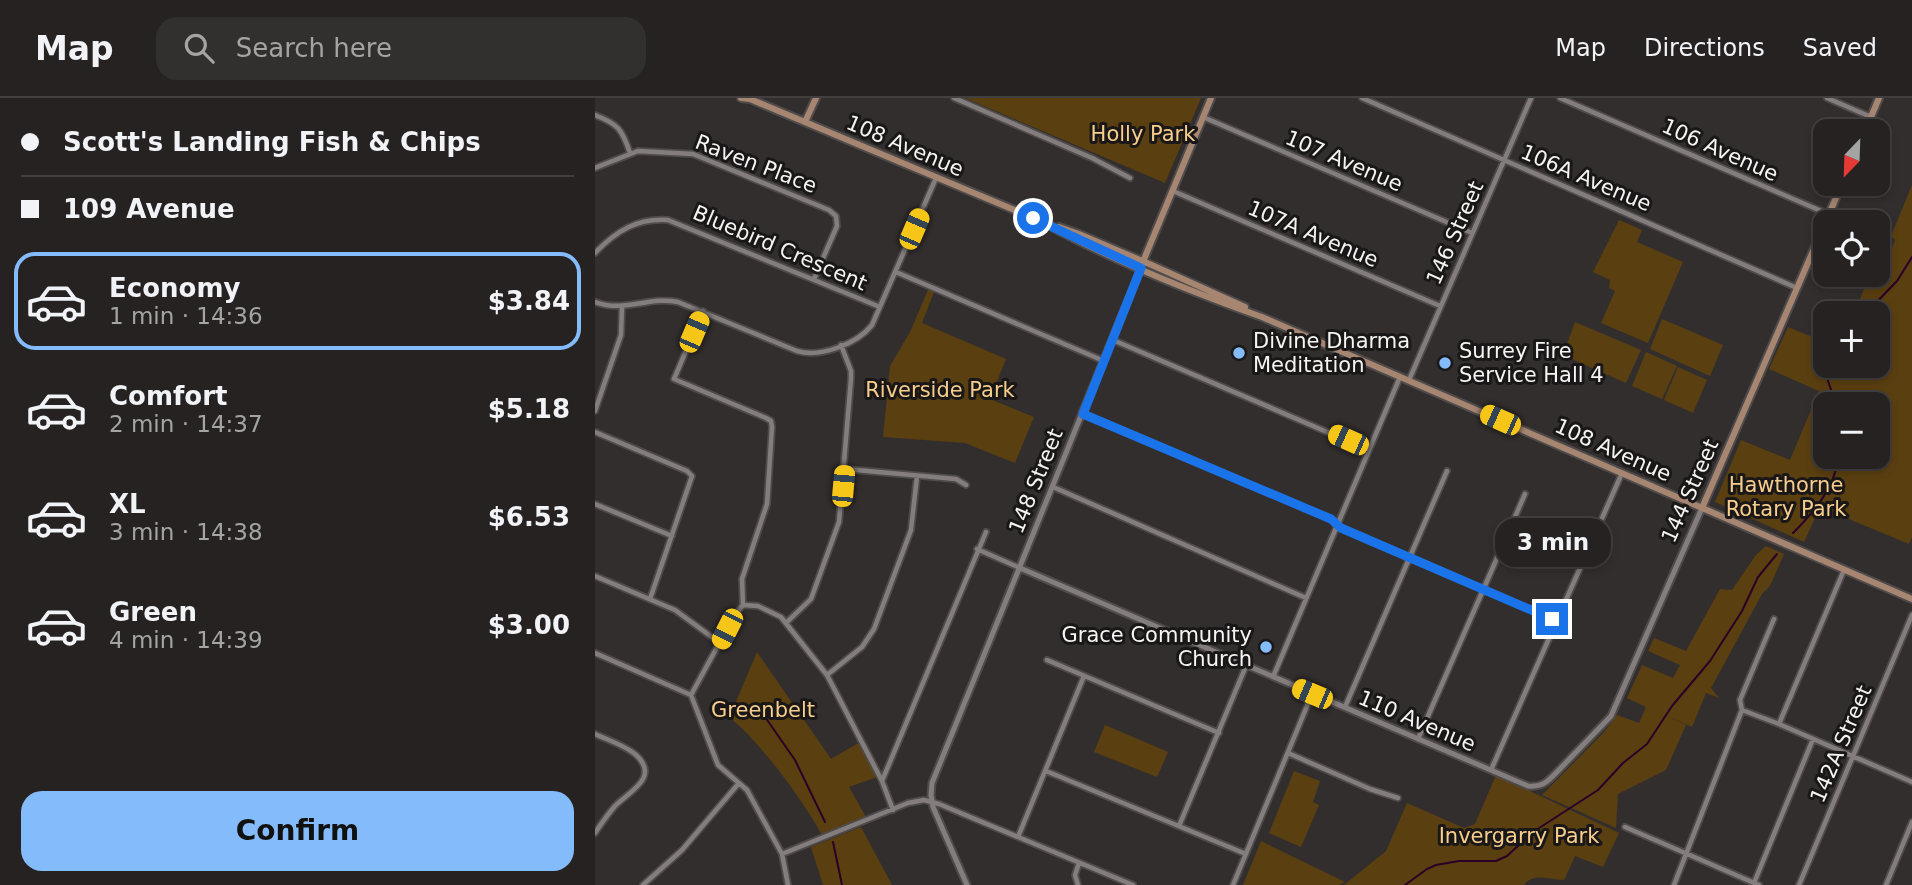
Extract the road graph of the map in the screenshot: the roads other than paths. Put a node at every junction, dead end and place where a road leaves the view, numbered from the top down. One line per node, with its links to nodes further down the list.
1 (741, 98): 10 (main road, 108 Avenue)
2 (816, 98): 14 (main road)
3 (954, 98): 19 (street)
4 (1211, 98): 12 (main road, 148 Street)
5 (1362, 98): 16 (street, 106A Avenue)
6 (1531, 98): 16 (street, 146 Street)
7 (1560, 98): 21 (street, 106 Avenue)
8 (1827, 98): 13 (street)
9 (1879, 98): 13 (main road)
10 (749, 99): 14 (main road, 108 Avenue)
11 (595, 115): 15 (street)
12 (1203, 117): 20 (main road, 148 Street); 22 (street, 107 Avenue)
13 (1871, 117)
14 (805, 122): 18 (main road, 108 Avenue)
15 (630, 153): 17 (street, Raven Place); 27 (street, Raven Place)
16 (1504, 159): 22 (street, 146 Street); 28 (street, 106A Avenue)
17 (595, 167)
18 (936, 178): 25 (main road, 108 Avenue); 26 (street)
19 (1130, 178)
20 (1173, 191): 25 (main road, 148 Street); 30 (street, 107A Avenue)
21 (1820, 210)
22 (1472, 233): 30 (street, 146 Street)
23 (1813, 251): 28 (main road, 144 Street)
24 (595, 253): 27 (street, Bluebird Crescent)
25 (1142, 264): 34 (street, 148 Street); 37 (main road, 108 Avenue)
26 (896, 272): 32 (street); 36 (street)
27 (814, 279): 32 (street, Bluebird Crescent)
28 (1797, 288): 51 (main road, 144 Street)
29 (595, 302): 31 (street)
30 (1440, 306): 38 (street, 146 Street)
31 (622, 307): 33 (street); 39 (street)
32 (880, 307): 35 (street)
33 (703, 312): 35 (street); 64 (street)
34 (1113, 340): 36 (street, 148 Street); 42 (street)
35 (841, 345): 43 (street)
36 (1104, 361): 40 (street, 148 Street)
37 (1400, 376): 38 (main road, 108 Avenue); 42 (street)
38 (1409, 380): 45 (main road, 108 Avenue)
39 (595, 411)
40 (1083, 414): 48 (street, 148 Street); 52 (street)
41 (595, 432): 54 (street)
42 (1369, 450): 52 (street)
43 (845, 469): 46 (street); 68 (street)
44 (1447, 471): 56 (street)
45 (1622, 473): 51 (main road, 108 Avenue); 67 (street)
46 (917, 476): 47 (street); 73 (street)
47 (966, 485)
48 (1053, 487): 57 (street, 148 Street); 61 (street)
49 (1525, 495): 60 (street)
50 (595, 504): 54 (street)
51 (1702, 508): 58 (main road, 108 Avenue); 92 (street, 144 Street)
52 (1337, 526): 56 (street); 61 (street)
53 (986, 532): 55 (street)
54 (672, 536): 62 (street)
55 (977, 549): 57 (street, 110 Avenue); 89 (street)
56 (1409, 558): 60 (street); 78 (street)
57 (1020, 568): 72 (street, 110 Avenue); 94 (street, 148 Street)
58 (1844, 570): 63 (main road, 108 Avenue); 80 (street)
59 (595, 576): 62 (street)
60 (1483, 590): 67 (street); 83 (street)
61 (1306, 598): 75 (street)
62 (650, 599): 69 (street)
63 (1912, 599)
64 (743, 604): 68 (street); 69 (street)
65 (1912, 615): 86 (street, 142A Street)
66 (1774, 618): 79 (street)
67 (1556, 621): 87 (street)
68 (787, 622): 73 (street)
69 (720, 643): 77 (street)
70 (595, 653): 77 (street)
71 (1047, 660): 74 (street)
72 (1246, 666): 75 (street, 110 Avenue); 81 (street)
73 (827, 675): 89 (street)
74 (1084, 676): 81 (street); 88 (street)
75 (1273, 677): 76 (street, 110 Avenue)
76 (1312, 694): 78 (street, 110 Avenue); 85 (street)
77 (691, 695): 91 (street)
78 (1345, 707): 83 (street, 110 Avenue)
79 (1742, 710): 80 (street); 102 (street)
80 (1779, 724): 84 (street)
81 (1219, 733): 97 (street)
82 (595, 734): 99 (street)
83 (1418, 739): 87 (street, 110 Avenue)
84 (1813, 739): 86 (street); 105 (street)
85 (1288, 753): 93 (street); 101 (street)
86 (1853, 757): 90 (street); 113 (street, 142A Street)
87 (1490, 770): 92 (street, 110 Avenue)
88 (1046, 771): 97 (street); 100 (street)
89 (882, 780): 95 (street)
90 (1912, 782)
91 (739, 783): 103 (street); 106 (street)
92 (1536, 787)
93 (1398, 798)
94 (932, 801): 95 (street); 100 (street); 108 (street)
95 (893, 810): 103 (street)
96 (1912, 822): 114 (street)
97 (1179, 826): 101 (street)
98 (1625, 827): 102 (street)
99 (595, 833)
100 (1018, 837): 104 (street)
101 (1246, 854): 111 (street)
102 (1686, 854): 105 (street); 112 (street)
103 (782, 855): 107 (street)
104 (1079, 863): 109 (street); 110 (street)
105 (1756, 884)
106 (643, 885)
107 (788, 885)
108 (967, 885)
109 (1077, 885)
110 (1133, 885)
111 (1233, 885)
112 (1674, 885)
113 (1799, 885)
114 (1886, 885)

